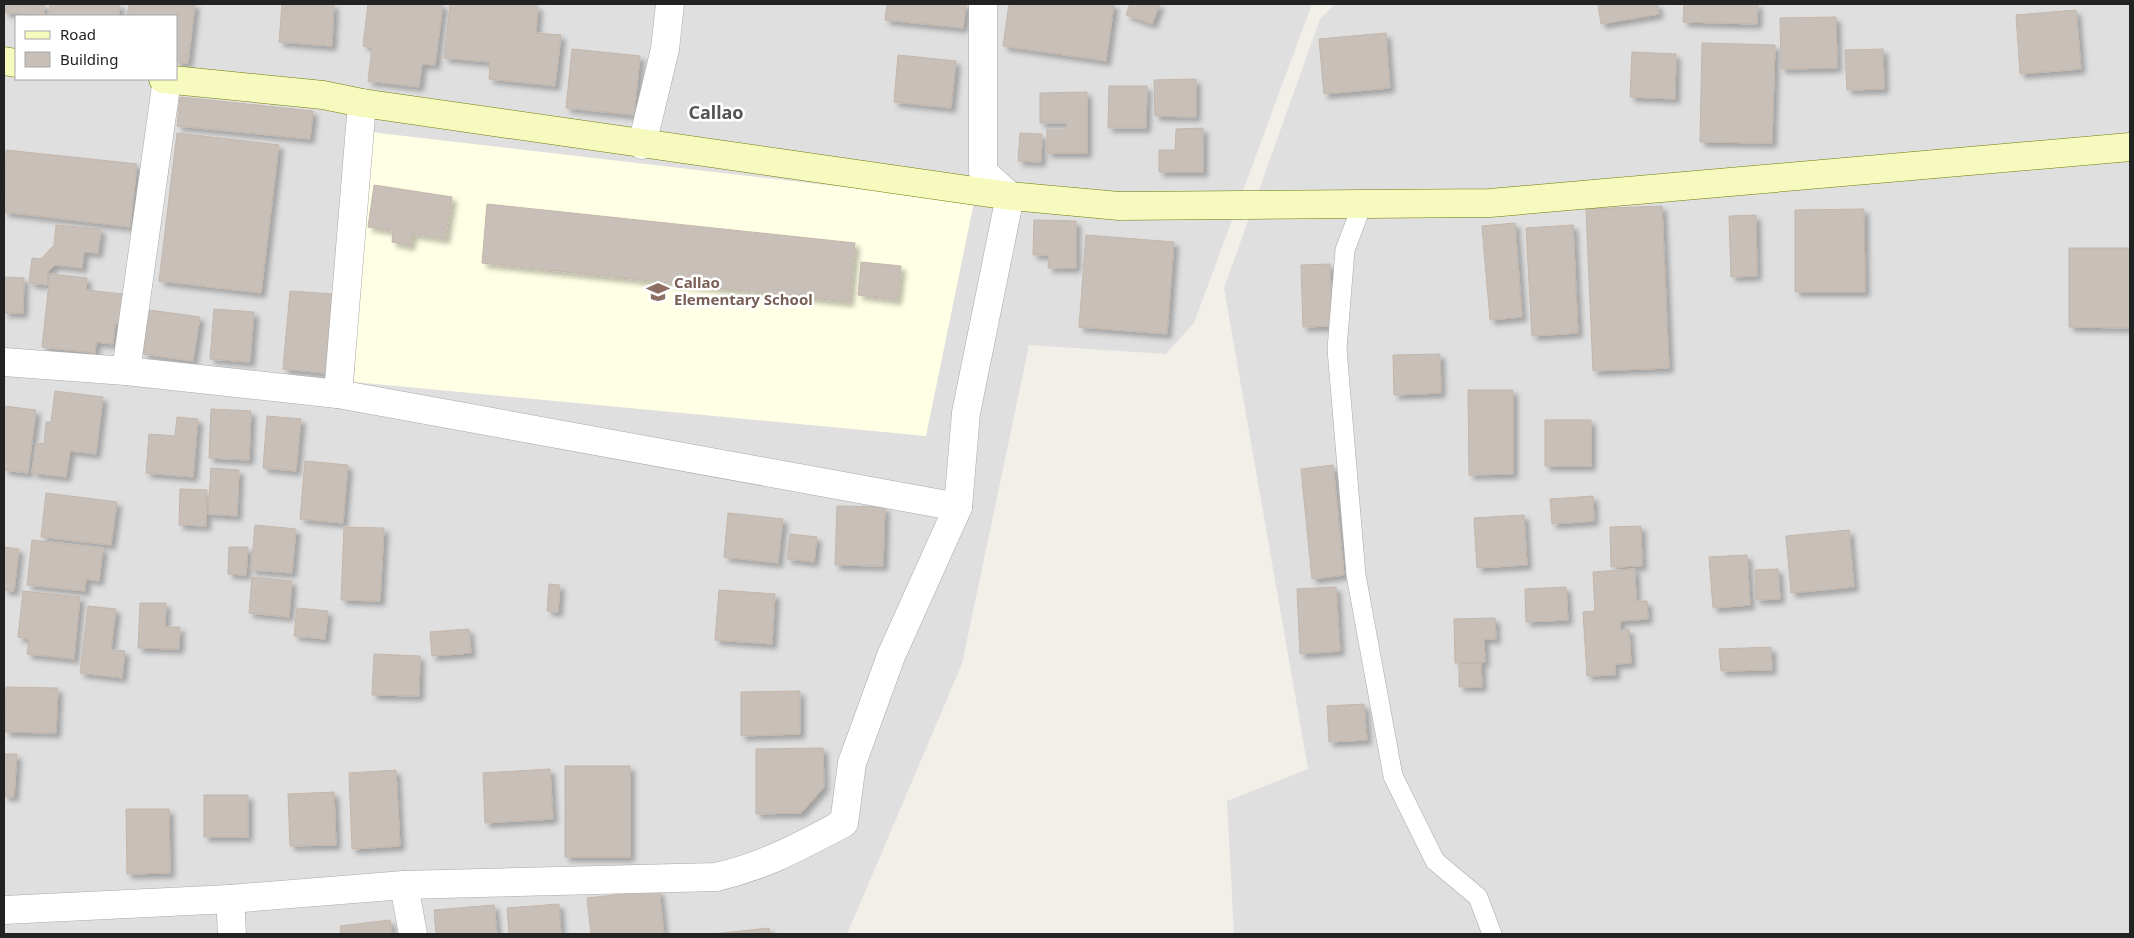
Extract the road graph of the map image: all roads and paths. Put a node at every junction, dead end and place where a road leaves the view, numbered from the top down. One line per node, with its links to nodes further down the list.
1 (670, 4): 6 (street)
2 (983, 4): 8 (street)
3 (165, 80): 11 (street)
4 (175, 80): 5 (street)
5 (362, 103): 6 (street); 12 (street)
6 (642, 144): 8 (street)
7 (2130, 147): 9 (street)
8 (1010, 196): 9 (street); 13 (street)
9 (1362, 205): 19 (lane)
10 (4, 362): 11 (street)
11 (126, 371): 12 (street)
12 (338, 394): 13 (street)
13 (958, 507): 14 (street)
14 (404, 885): 15 (street); 18 (street)
15 (230, 899): 16 (street); 17 (street)
16 (4, 910)
17 (232, 934)
18 (413, 934)
19 (1492, 934)

